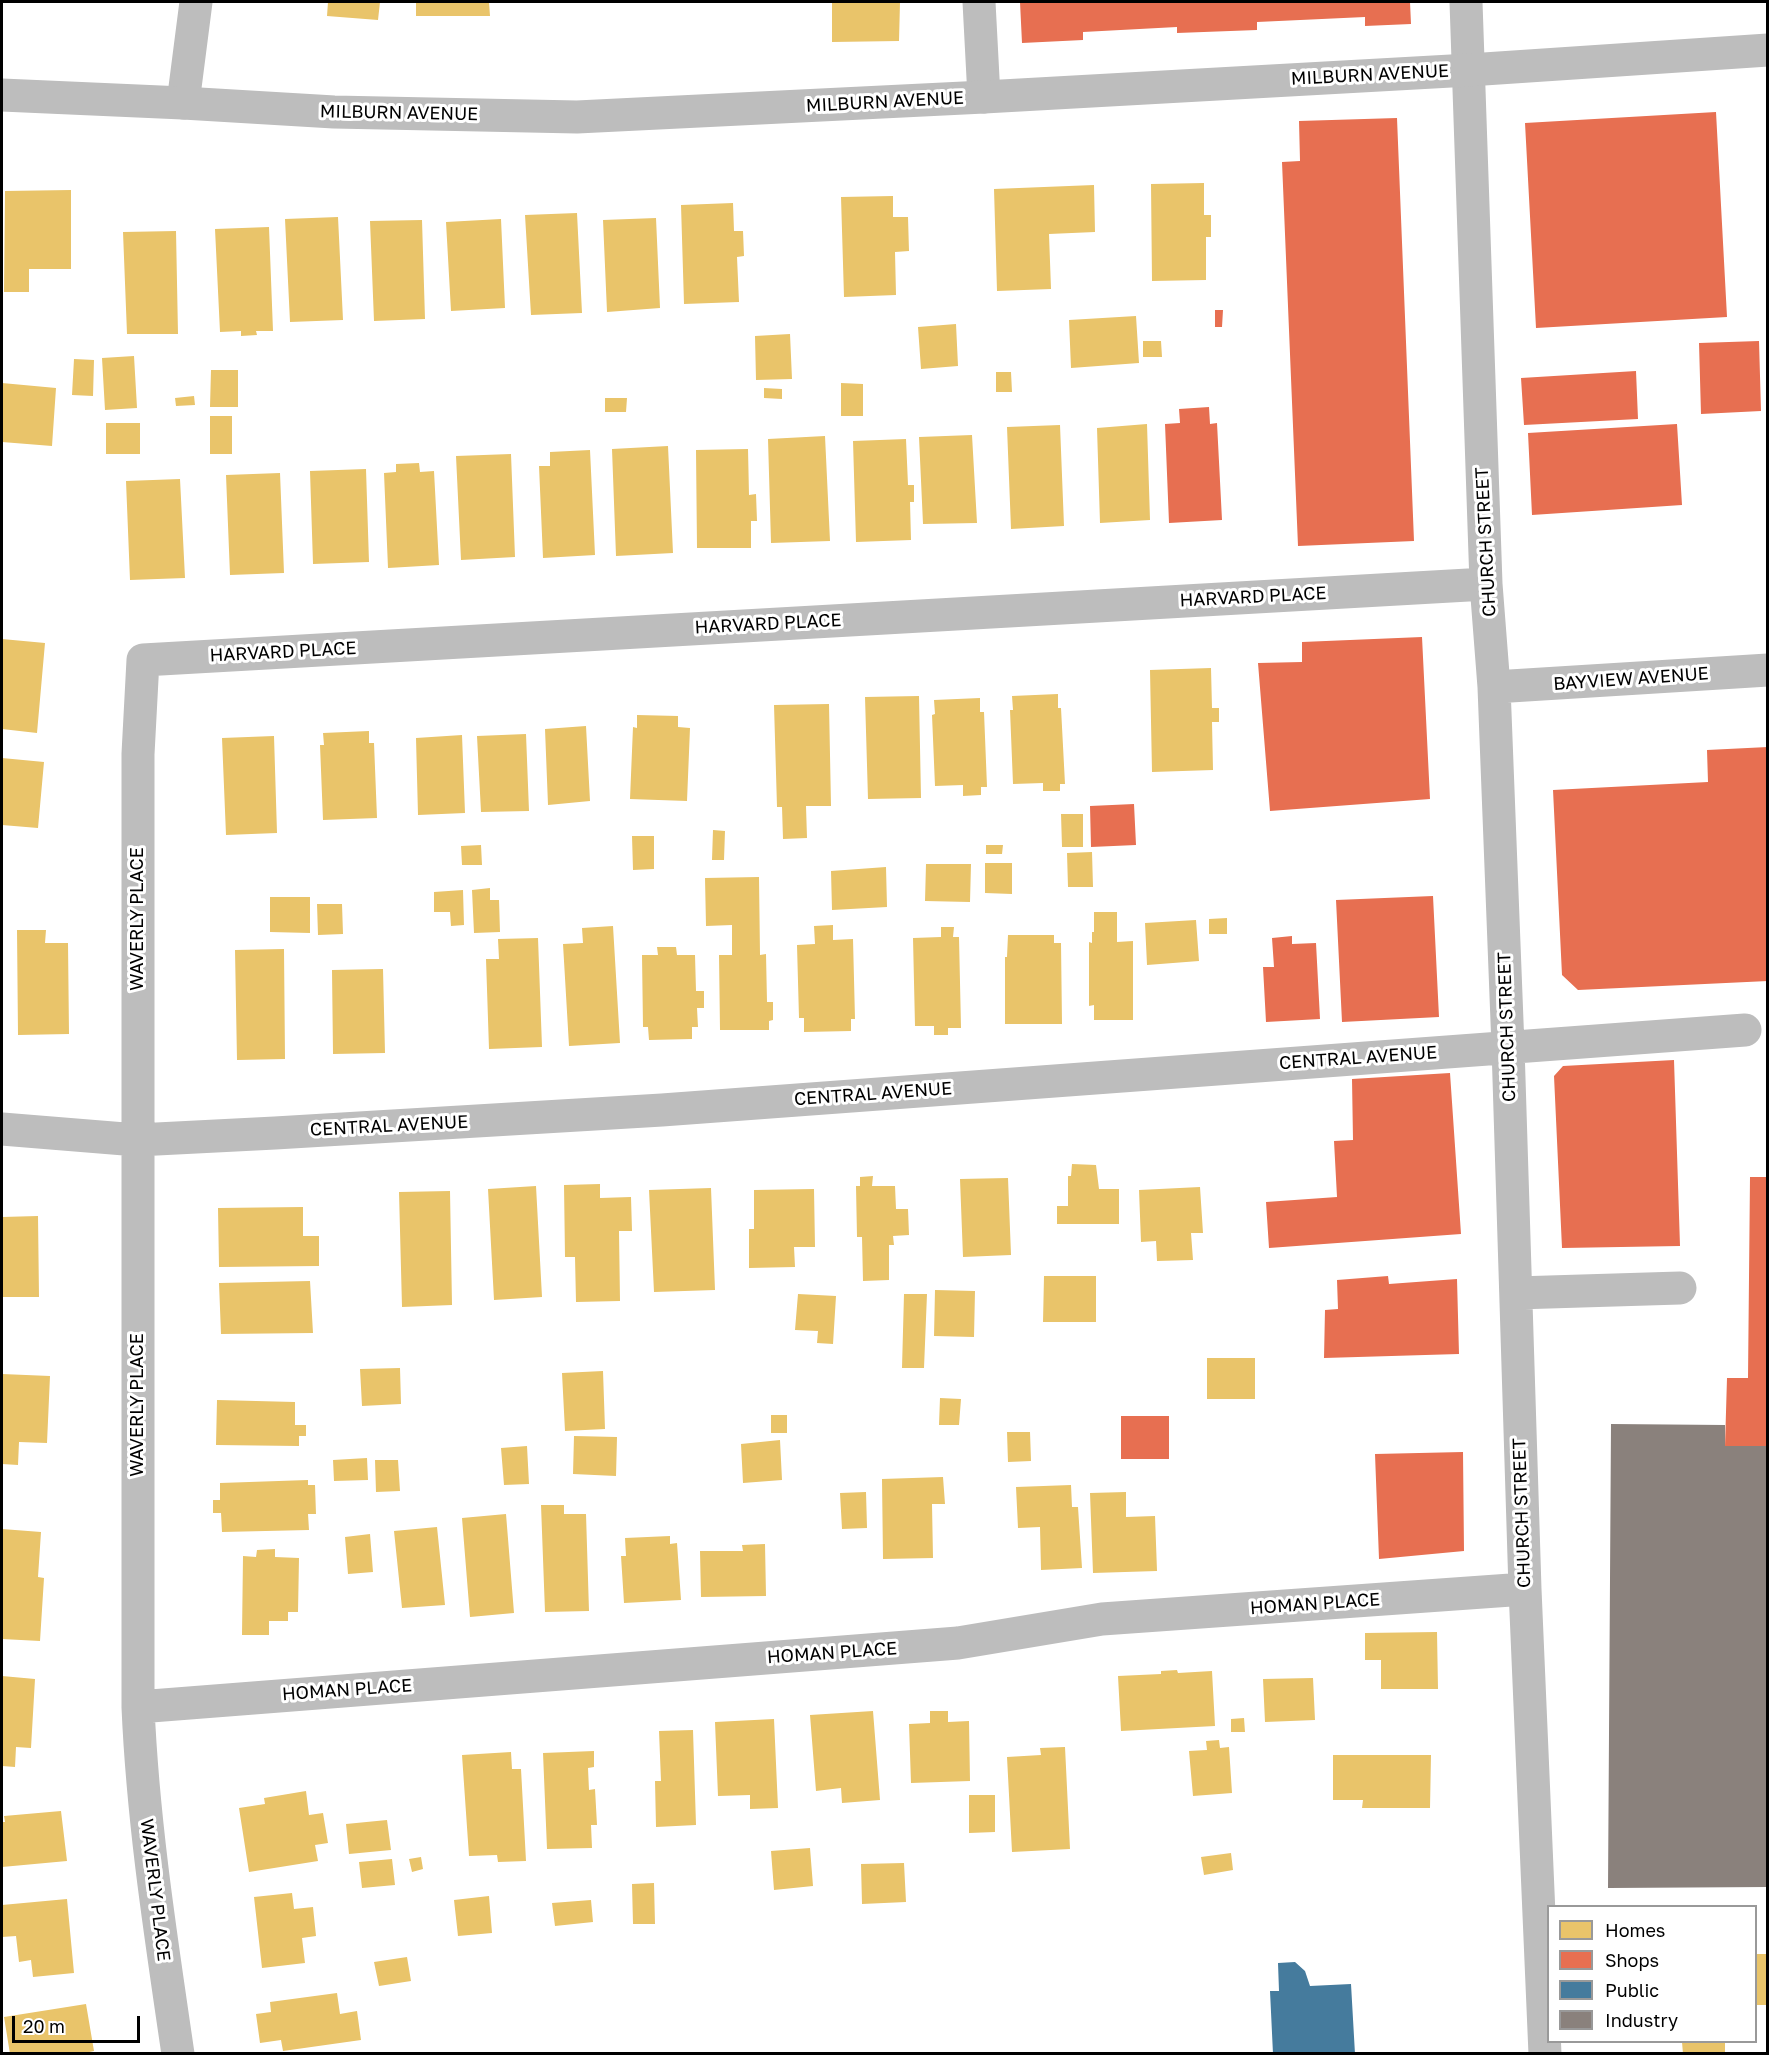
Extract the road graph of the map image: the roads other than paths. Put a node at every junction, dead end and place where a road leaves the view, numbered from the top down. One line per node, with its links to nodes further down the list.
1 (196, 2): 8 (street)
2 (980, 2): 7 (street)
3 (1466, 2): 5 (street, CHURCH STREET)
4 (1767, 50): 5 (street, MILBURN AVENUE)
5 (1469, 70): 7 (street, MILBURN AVENUE); 9 (street, CHURCH STREET)
6 (2, 95): 8 (street, MILBURN AVENUE)
7 (984, 97): 8 (street, MILBURN AVENUE)
8 (183, 103)
9 (1486, 584): 11 (street, CHURCH STREET); 12 (street, HARVARD PLACE)
10 (1767, 670): 11 (street, BAYVIEW AVENUE)
11 (1494, 687): 14 (street, CHURCH STREET)
12 (138, 754): 16 (street, WAVERLY PLACE)
13 (1745, 1030): 14 (street, CENTRAL AVENUE)
14 (1508, 1047): 16 (street, CENTRAL AVENUE); 18 (street, CHURCH STREET)
15 (2, 1129): 16 (street, CENTRAL AVENUE)
16 (137, 1140): 20 (street, WAVERLY PLACE)
17 (1680, 1288): 18 (street)
18 (1515, 1293): 19 (street, CHURCH STREET)
19 (1525, 1589): 20 (street, HOMAN PLACE); 22 (street, CHURCH STREET)
20 (138, 1707): 21 (street, WAVERLY PLACE)
21 (178, 2054)
22 (1545, 2054)

